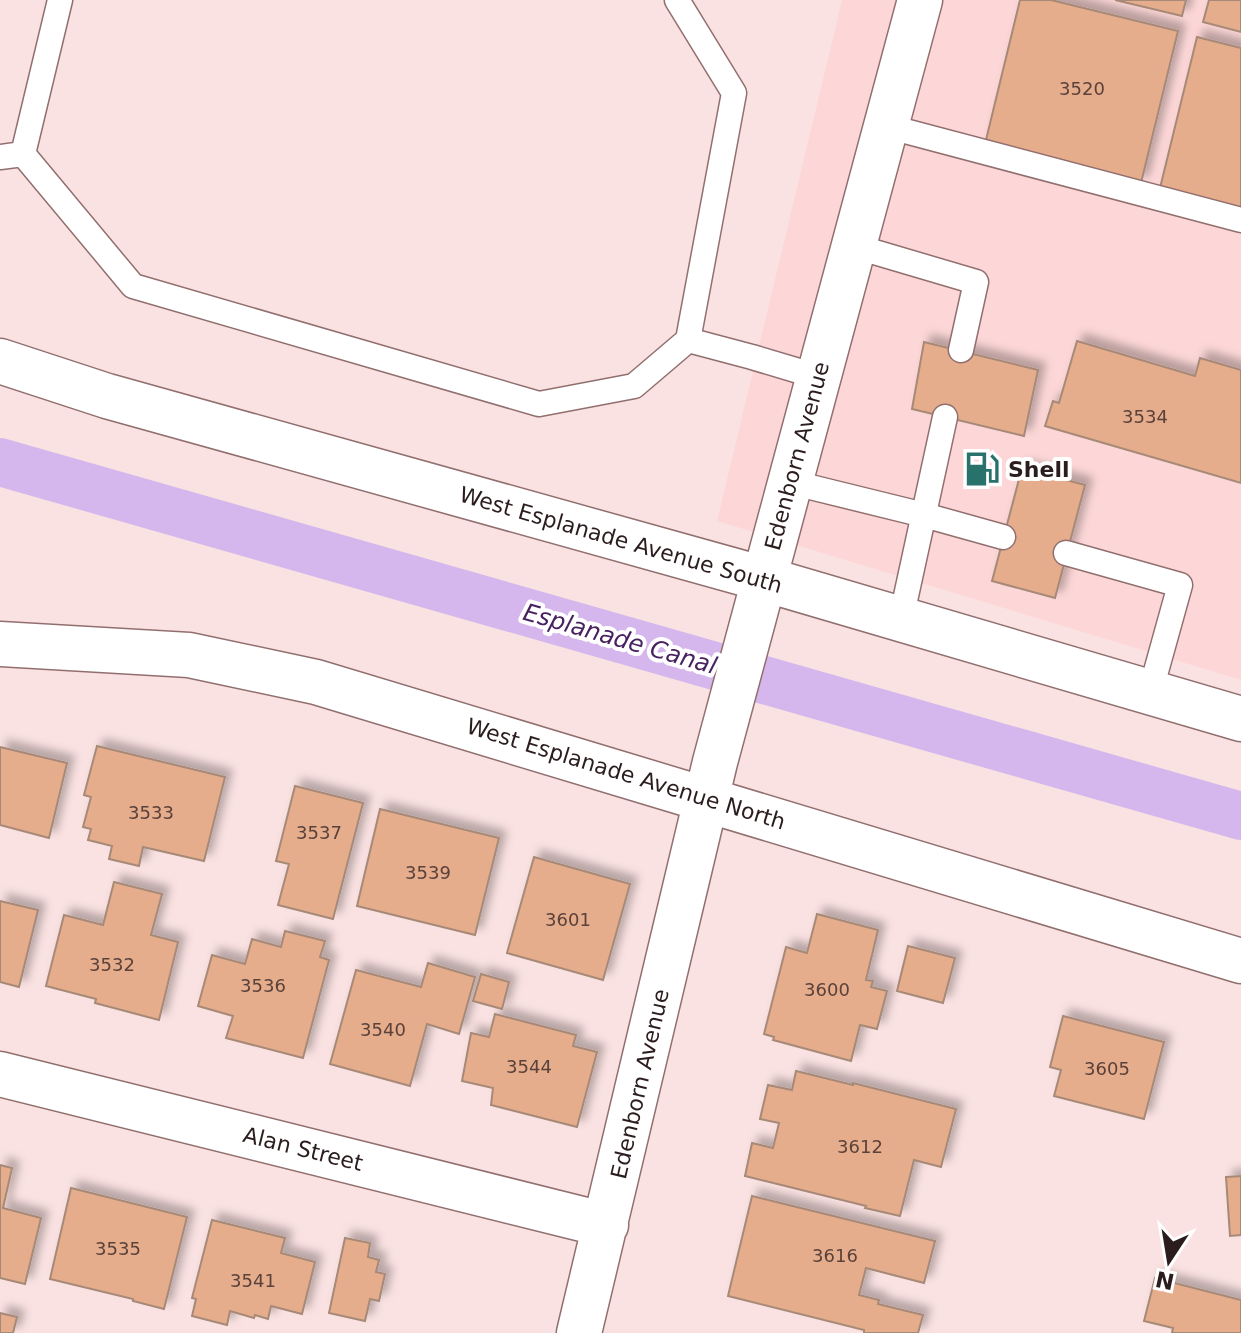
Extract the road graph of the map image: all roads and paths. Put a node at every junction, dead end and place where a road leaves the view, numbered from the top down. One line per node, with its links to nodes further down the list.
1 (60, 0): 5 (lane)
2 (677, 0): 8 (lane)
3 (920, 0): 4 (main road, Edenborn Avenue)
4 (886, 126): 6 (lane); 7 (main road, Edenborn Avenue)
5 (11, 155): 8 (lane)
6 (1241, 220)
7 (854, 246): 9 (lane); 11 (main road, Edenborn Avenue)
8 (688, 340): 11 (lane)
9 (961, 350)
10 (0, 361): 17 (main road, West Esplanade Avenue South)
11 (819, 377): 13 (main road, Edenborn Avenue)
12 (945, 417): 14 (lane)
13 (790, 482): 14 (lane); 17 (main road, Edenborn Avenue)
14 (924, 515): 15 (lane); 18 (lane)
15 (1003, 537)
16 (1066, 553): 20 (lane)
17 (764, 579): 18 (main road, West Esplanade Avenue South); 22 (main road, Edenborn Avenue)
18 (901, 619): 20 (main road, West Esplanade Avenue South)
19 (0, 644): 22 (main road, West Esplanade Avenue North)
20 (1150, 693): 21 (main road, West Esplanade Avenue South)
21 (1241, 719)
22 (711, 780): 23 (main road, West Esplanade Avenue North); 25 (main road, Edenborn Avenue)
23 (1241, 961)
24 (0, 1074): 25 (main road, Alan Street)
25 (606, 1225): 26 (main road, Edenborn Avenue)
26 (579, 1333)

